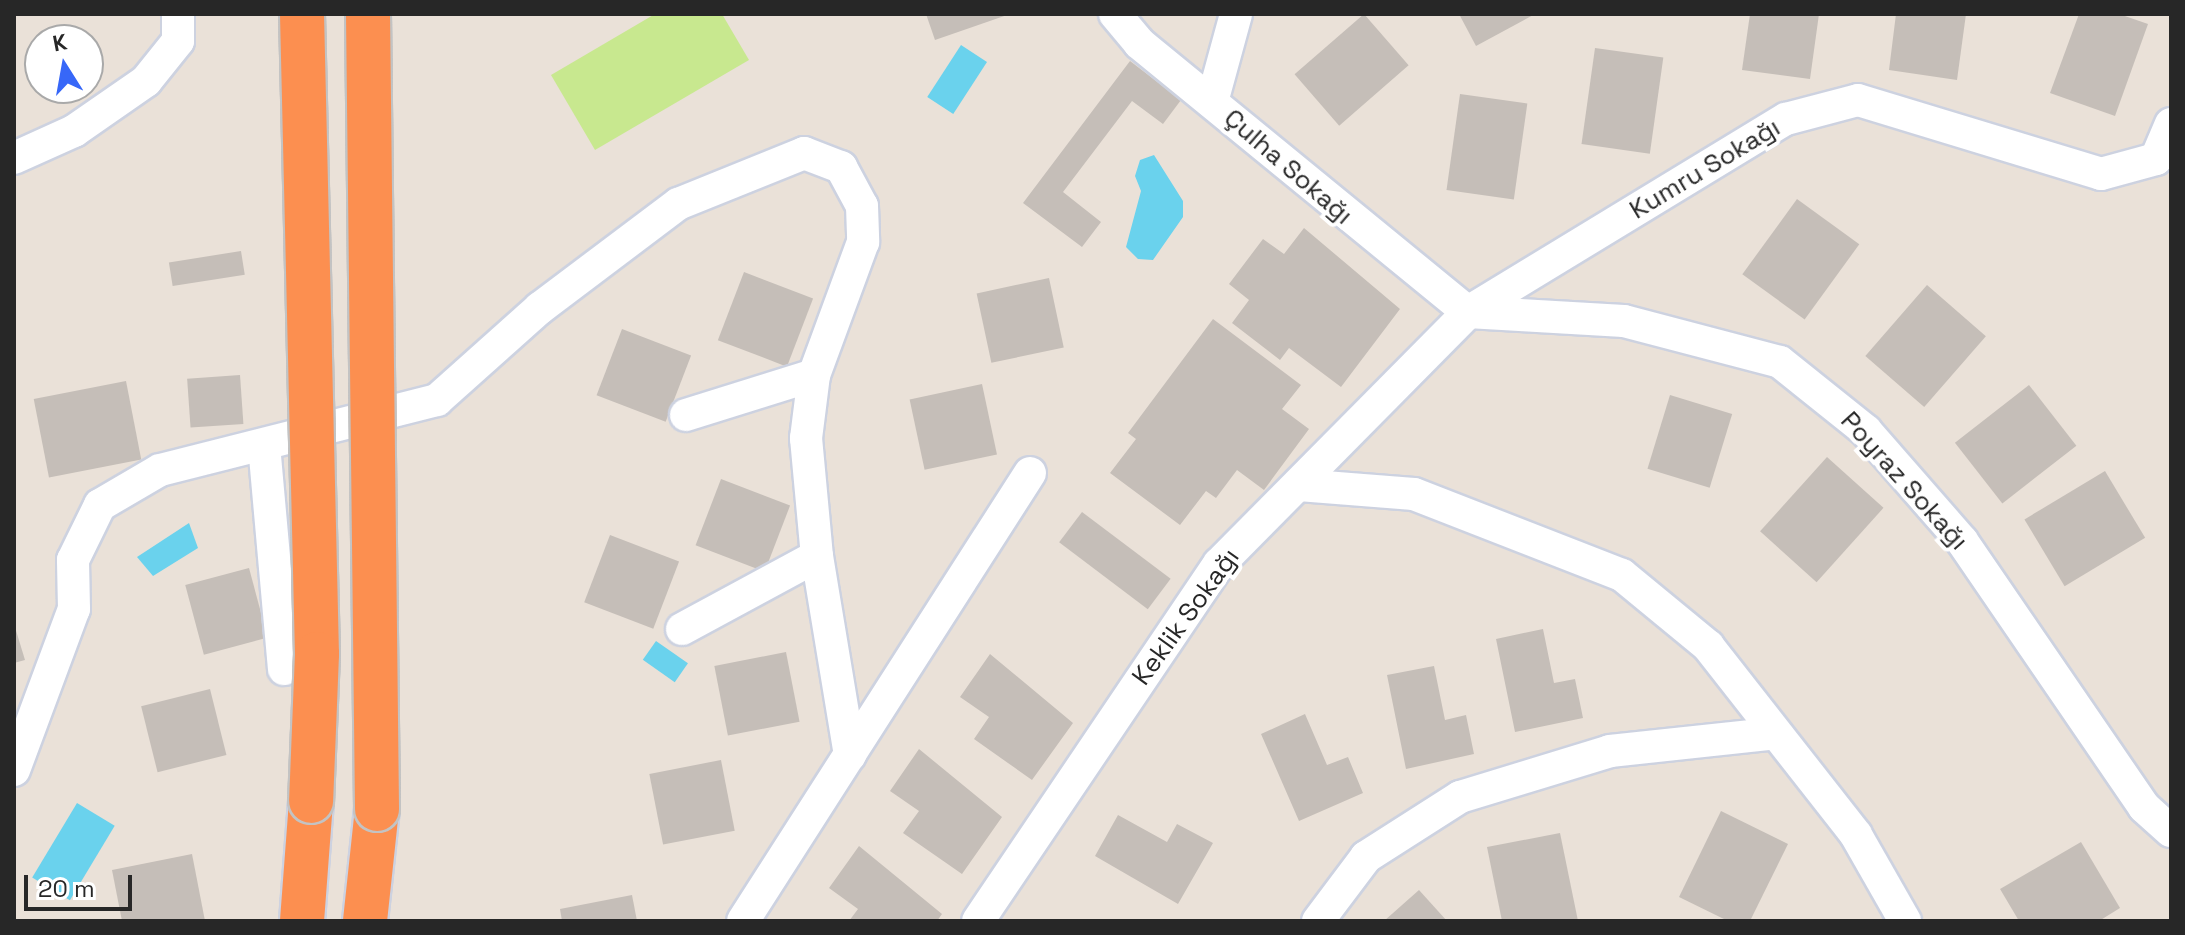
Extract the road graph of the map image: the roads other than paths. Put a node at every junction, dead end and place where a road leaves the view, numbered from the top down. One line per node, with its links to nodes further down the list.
1 (178, 14): 8 (street)
2 (302, 14): 22 (highway, bridge)
3 (368, 14): 23 (highway, bridge)
4 (1115, 14): 6 (street, Çulha Sokağı)
5 (1236, 14): 6 (street)
6 (1212, 102): 9 (street, Çulha Sokağı)
7 (2171, 124): 9 (street, Kumru Sokağı)
8 (14, 158)
9 (1468, 312): 14 (street, Keklik Sokağı); 21 (street, Poyraz Sokağı)
10 (814, 375): 11 (street); 12 (street); 15 (street)
11 (686, 415)
12 (264, 445): 17 (street); 20 (street)
13 (1030, 473): 19 (street)
14 (1299, 485): 18 (street); 25 (street, Keklik Sokağı)
15 (817, 556): 16 (street); 19 (street)
16 (682, 629)
17 (284, 669)
18 (1770, 734): 26 (street); 27 (street)
19 (850, 755): 24 (street)
20 (14, 770)
21 (2171, 831)
22 (302, 921)
23 (365, 921)
24 (743, 921)
25 (978, 921)
26 (1318, 921)
27 (1905, 921)

